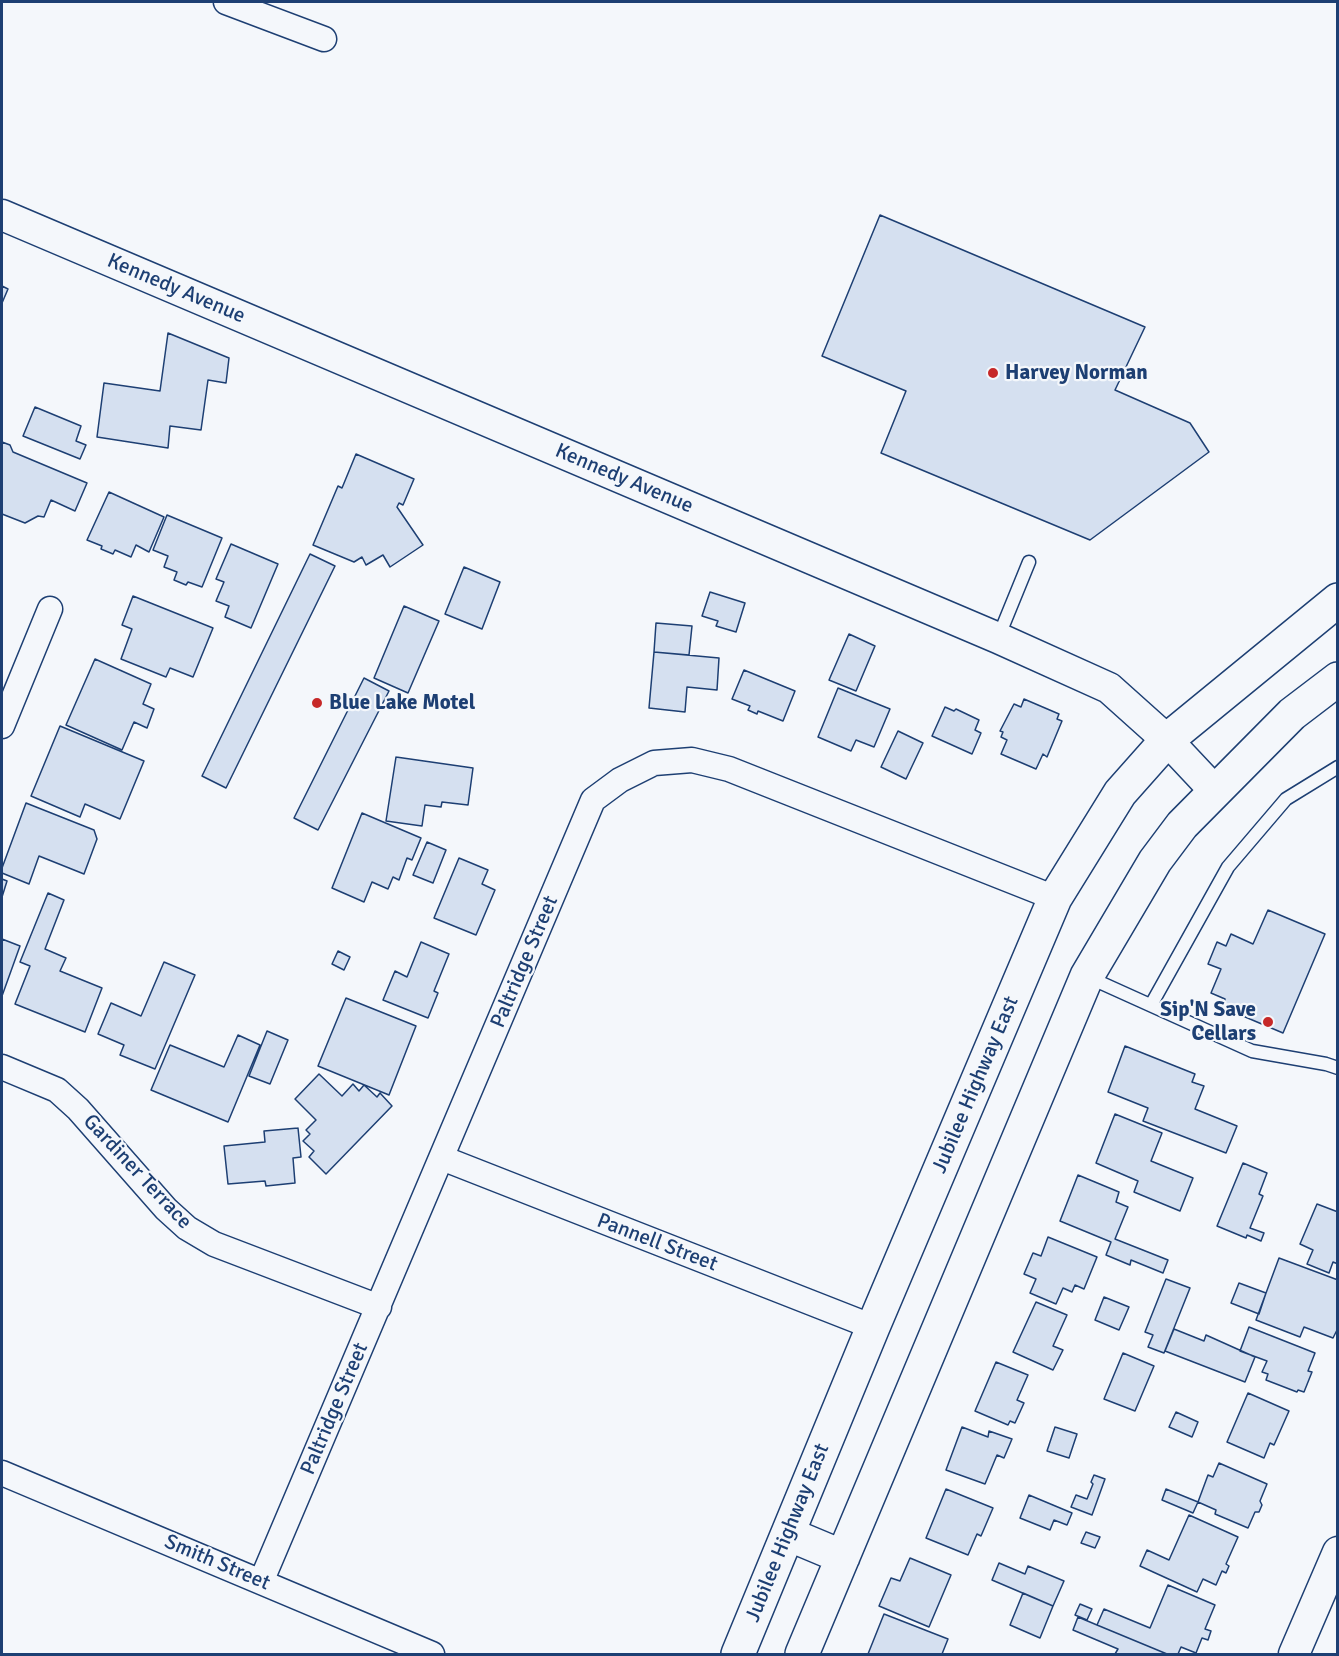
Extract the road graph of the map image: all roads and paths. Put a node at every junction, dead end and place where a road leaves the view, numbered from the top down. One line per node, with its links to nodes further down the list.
1 (226, 2): 2 (street)
2 (324, 39)
3 (2, 215): 7 (street, Kennedy Avenue)
4 (1029, 562): 7 (lane)
5 (1338, 600): 10 (highway, Jubilee Highway East)
6 (50, 609): 9 (street)
7 (998, 638): 10 (street, Kennedy Avenue)
8 (1338, 679): 12 (highway)
9 (2, 726)
10 (1167, 740): 12 (street, Kennedy Avenue); 13 (highway, Jubilee Highway East)
11 (1338, 767): 15 (lane)
12 (1215, 790): 14 (highway)
13 (1055, 898): 18 (street, Paltridge Street); 20 (highway, Jubilee Highway East)
14 (1087, 976): 15 (lane); 24 (highway)
15 (1151, 1005): 17 (lane)
16 (2, 1067): 19 (street, Gardiner Terrace)
17 (1338, 1068)
18 (441, 1158): 19 (street, Paltridge Street); 20 (street, Pannell Street)
19 (379, 1306): 25 (street, Paltridge Street)
20 (873, 1328): 22 (highway, Jubilee Highway East)
21 (2, 1473): 25 (street, Smith Street)
22 (788, 1534): 24 (highway); 27 (highway, Jubilee Highway East)
23 (1338, 1552): 29 (street)
24 (843, 1557): 28 (highway)
25 (261, 1582): 26 (street, Smith Street)
26 (432, 1654)
27 (738, 1654)
28 (802, 1654)
29 (1294, 1654)

